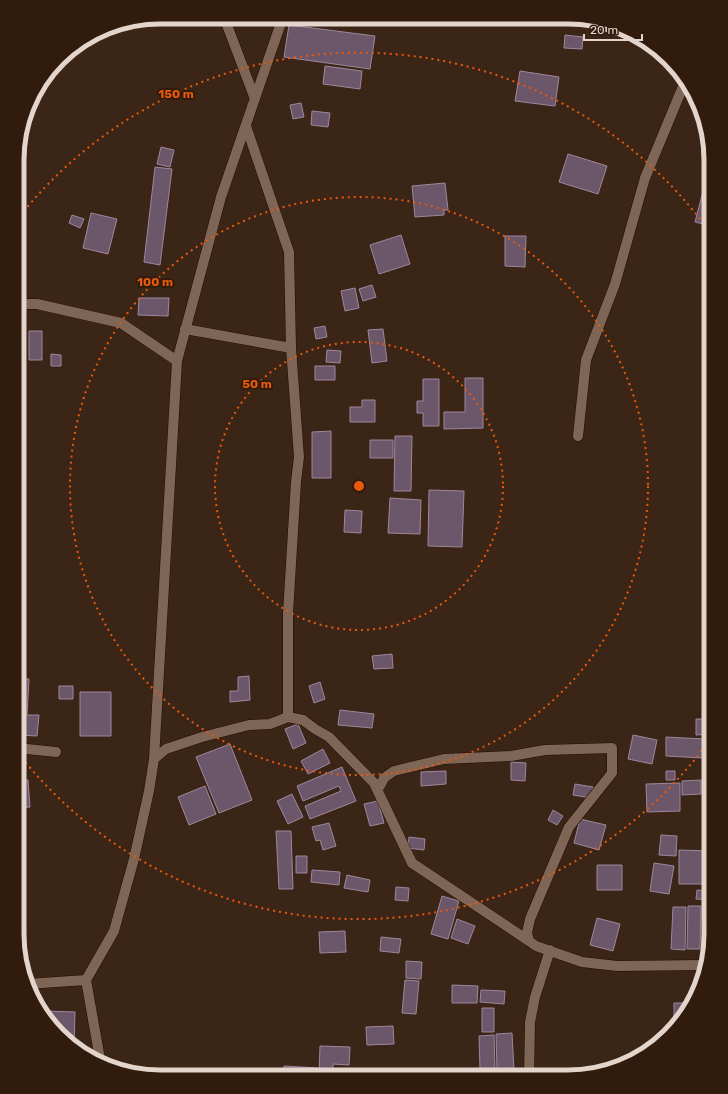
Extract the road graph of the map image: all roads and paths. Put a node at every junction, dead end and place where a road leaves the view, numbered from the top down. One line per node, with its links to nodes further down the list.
1 (227, 24): 4 (street)
2 (281, 24): 4 (street)
3 (683, 87): 10 (street)
4 (255, 99): 5 (street)
5 (246, 126): 7 (street); 8 (street)
6 (24, 304): 9 (street)
7 (185, 329): 8 (street); 9 (street)
8 (291, 348): 11 (street)
9 (177, 361): 14 (street)
10 (578, 436)
11 (288, 717): 14 (street); 15 (street)
12 (24, 749): 13 (street)
13 (56, 752)
14 (154, 759): 19 (street)
15 (374, 783): 16 (street); 16 (street)
16 (529, 940): 17 (street)
17 (550, 950): 18 (street); 22 (street)
18 (700, 965)
19 (86, 980): 20 (street); 21 (street)
20 (33, 984)
21 (99, 1056)
22 (529, 1070)

